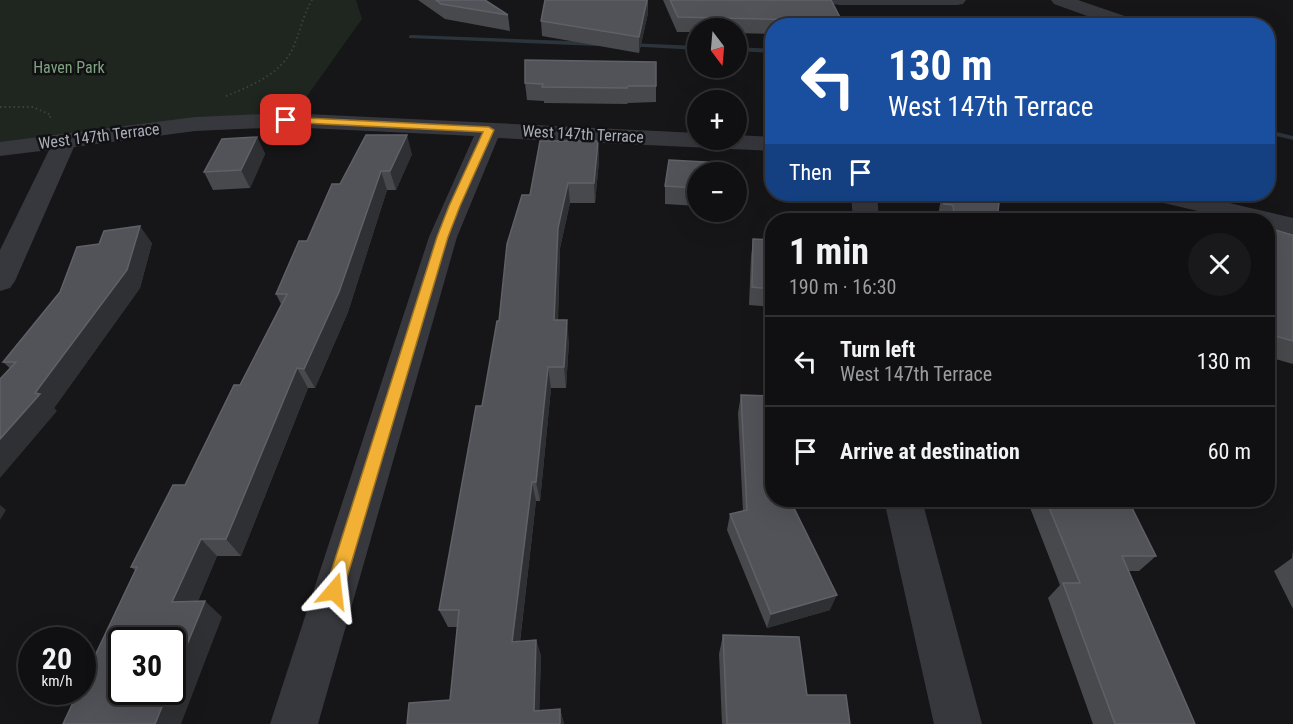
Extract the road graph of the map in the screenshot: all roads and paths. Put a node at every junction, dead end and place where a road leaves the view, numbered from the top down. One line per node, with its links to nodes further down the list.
1 (312, 0): 6 (path)
2 (838, 0): 3 (street)
3 (957, 0)
4 (1060, 0): 5 (street)
5 (1112, 18)
6 (223, 97)
7 (0, 107): 10 (path)
8 (489, 130): 9 (street, West 147th Terrace); 11 (street, West 147th Terrace); 19 (street)
9 (65, 141): 10 (street, West 147th Terrace); 17 (street)
10 (38, 144): 12 (street, West 147th Terrace)
11 (765, 144)
12 (0, 149)
13 (1189, 201): 14 (street)
14 (1239, 213)
15 (1275, 222): 16 (street)
16 (1293, 226)
17 (0, 281)
18 (905, 507): 20 (street)
19 (294, 724)
20 (958, 724)

